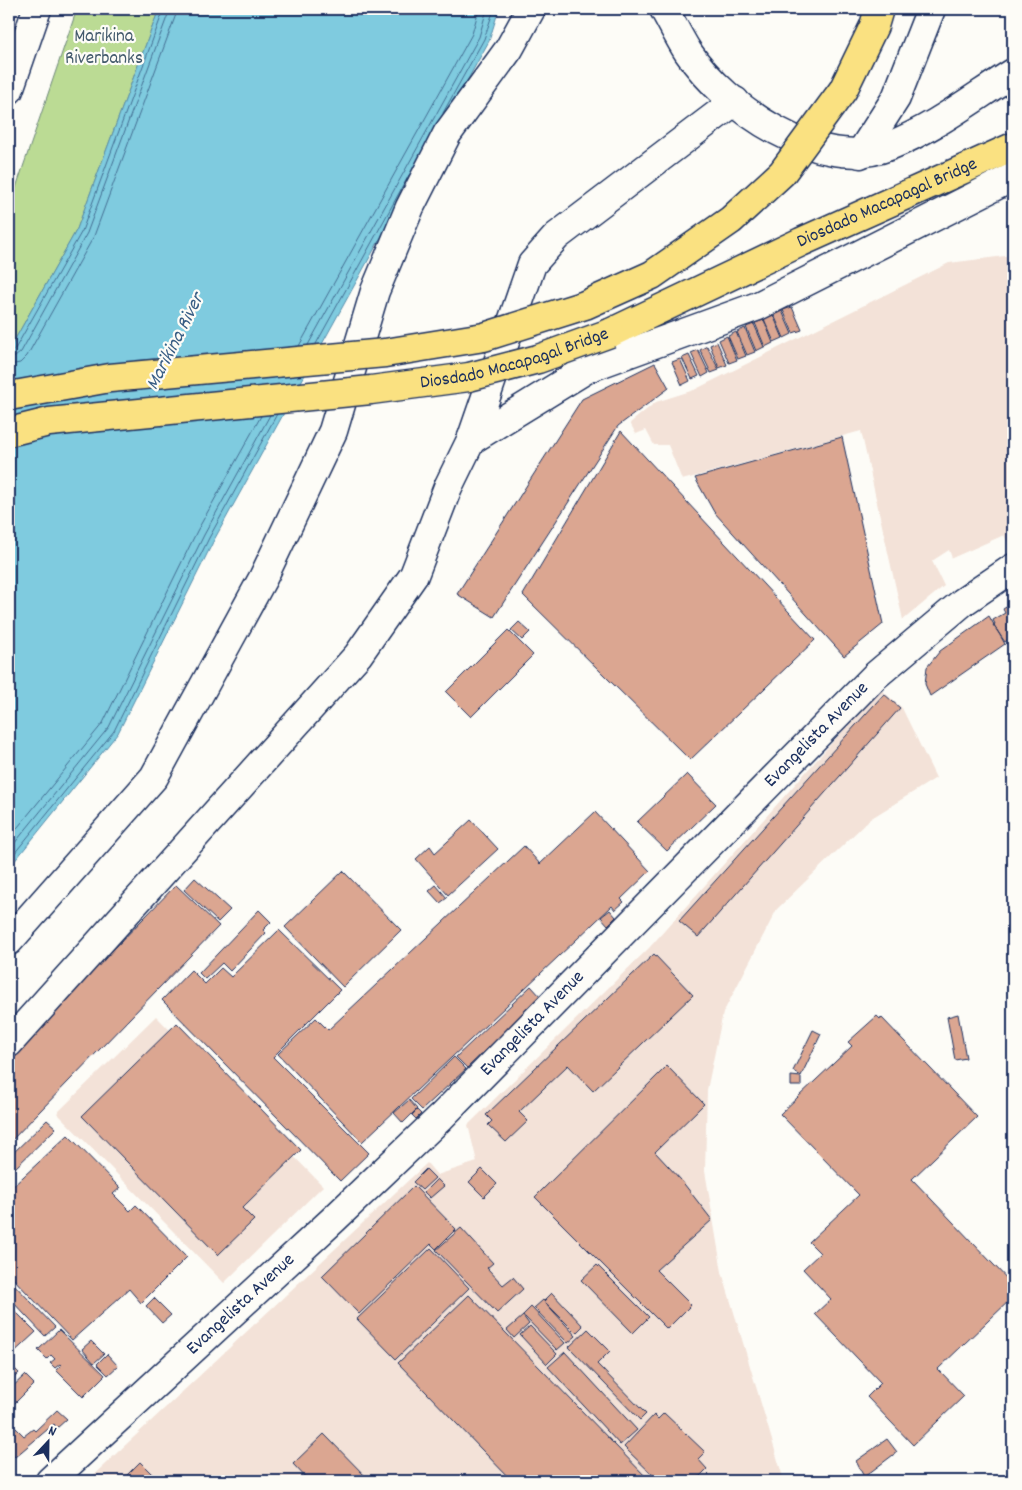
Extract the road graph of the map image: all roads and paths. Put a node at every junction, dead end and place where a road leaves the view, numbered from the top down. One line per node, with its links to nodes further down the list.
1 (37, 9): 7 (street)
2 (531, 9): 16 (street)
3 (664, 9): 8 (street)
4 (879, 9): 12 (main road, Diosdado Macapagal Bridge, bridge)
5 (931, 9): 10 (street)
6 (1013, 73): 10 (street)
7 (9, 90)
8 (735, 101): 10 (street); 14 (street)
9 (1013, 147): 13 (main road, Diosdado Macapagal Bridge, bridge)
10 (860, 154)
11 (1013, 177): 14 (street)
12 (9, 396)
13 (9, 432)
14 (471, 440): 17 (street)
15 (1013, 568): 18 (street, Evangelista Avenue)
16 (9, 941)
17 (9, 1043)
18 (50, 1481)

